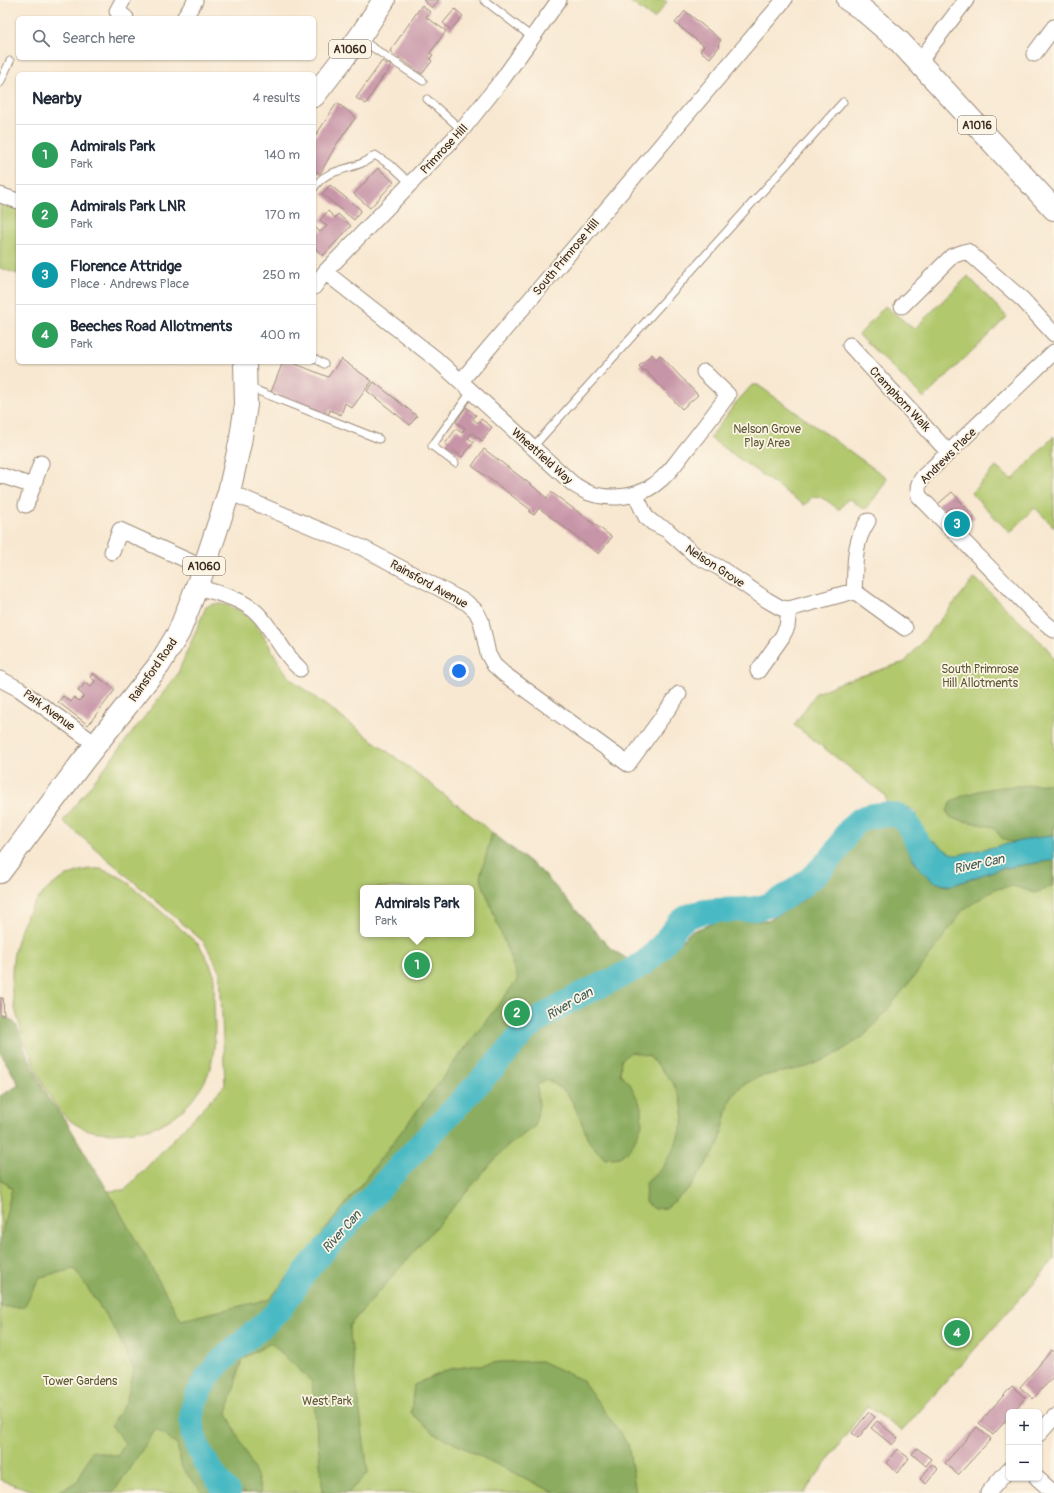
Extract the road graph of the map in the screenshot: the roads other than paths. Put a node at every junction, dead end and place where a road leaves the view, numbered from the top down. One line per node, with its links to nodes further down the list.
1 (123, 0): 9 (street)
2 (195, 0): 10 (street)
3 (384, 0): 12 (main road, A1060)
4 (484, 0): 13 (lane)
5 (559, 0): 13 (street, Primrose Hill)
6 (784, 0): 39 (street, South Primrose Hill)
7 (966, 0): 16 (street)
8 (859, 2): 16 (main road, A1016)
9 (123, 16)
10 (185, 16)
11 (1054, 26): 14 (street)
12 (359, 38): 17 (lane); 19 (main road, A1060)
13 (533, 38): 22 (street, Primrose Hill)
14 (1034, 54)
15 (10, 61): 18 (lane)
16 (919, 62): 27 (main road, A1016)
17 (423, 81)
18 (0, 83)
19 (316, 93)
20 (427, 99): 22 (lane)
21 (843, 102): 41 (lane)
22 (462, 130): 24 (street, Primrose Hill)
23 (316, 183): 24 (lane)
24 (411, 184): 28 (street, Primrose Hill)
25 (0, 195): 26 (street)
26 (16, 200)
27 (1054, 209)
28 (325, 272): 29 (street, Primrose Hill); 39 (street)
29 (316, 284)
30 (902, 306): 31 (street)
31 (1054, 334)
32 (850, 345): 42 (street, Cramphorn Walk)
33 (1054, 352): 42 (street, Andrews Place)
34 (316, 359): 36 (lane)
35 (245, 364): 38 (main road, Rainsford Road / A1060)
36 (324, 364)
37 (704, 372): 48 (street, Wheatfield Way)
38 (246, 386): 40 (lane); 47 (main road, Rainsford Road / A1060)
39 (466, 387): 41 (street, Wheatfield Way); 43 (lane)
40 (379, 439)
41 (533, 448): 48 (street, Wheatfield Way)
42 (949, 453): 56 (street, Andrews Place)
43 (455, 462)
44 (41, 463): 46 (street)
45 (0, 475): 46 (street)
46 (33, 486): 49 (street)
47 (229, 492): 52 (main road, Rainsford Road / A1060); 60 (street, Rainsford Avenue)
48 (635, 494): 54 (street, Nelson Grove)
49 (26, 506)
50 (868, 521): 53 (street)
51 (112, 552): 52 (street)
52 (200, 578): 57 (street); 61 (main road, Rainsford Road / A1060)
53 (854, 591): 54 (street); 55 (street)
54 (790, 610): 58 (street)
55 (905, 628)
56 (1054, 630)
57 (300, 670)
58 (758, 671)
59 (0, 679): 61 (street, Park Avenue)
60 (679, 694)
61 (97, 745): 62 (main road, Rainsford Road / A1060)
62 (1, 867)
63 (1054, 1417): 64 (street)
64 (1042, 1431)
65 (1006, 1472): 67 (street)
66 (1040, 1481): 68 (street)
67 (988, 1493)
68 (1054, 1493)

